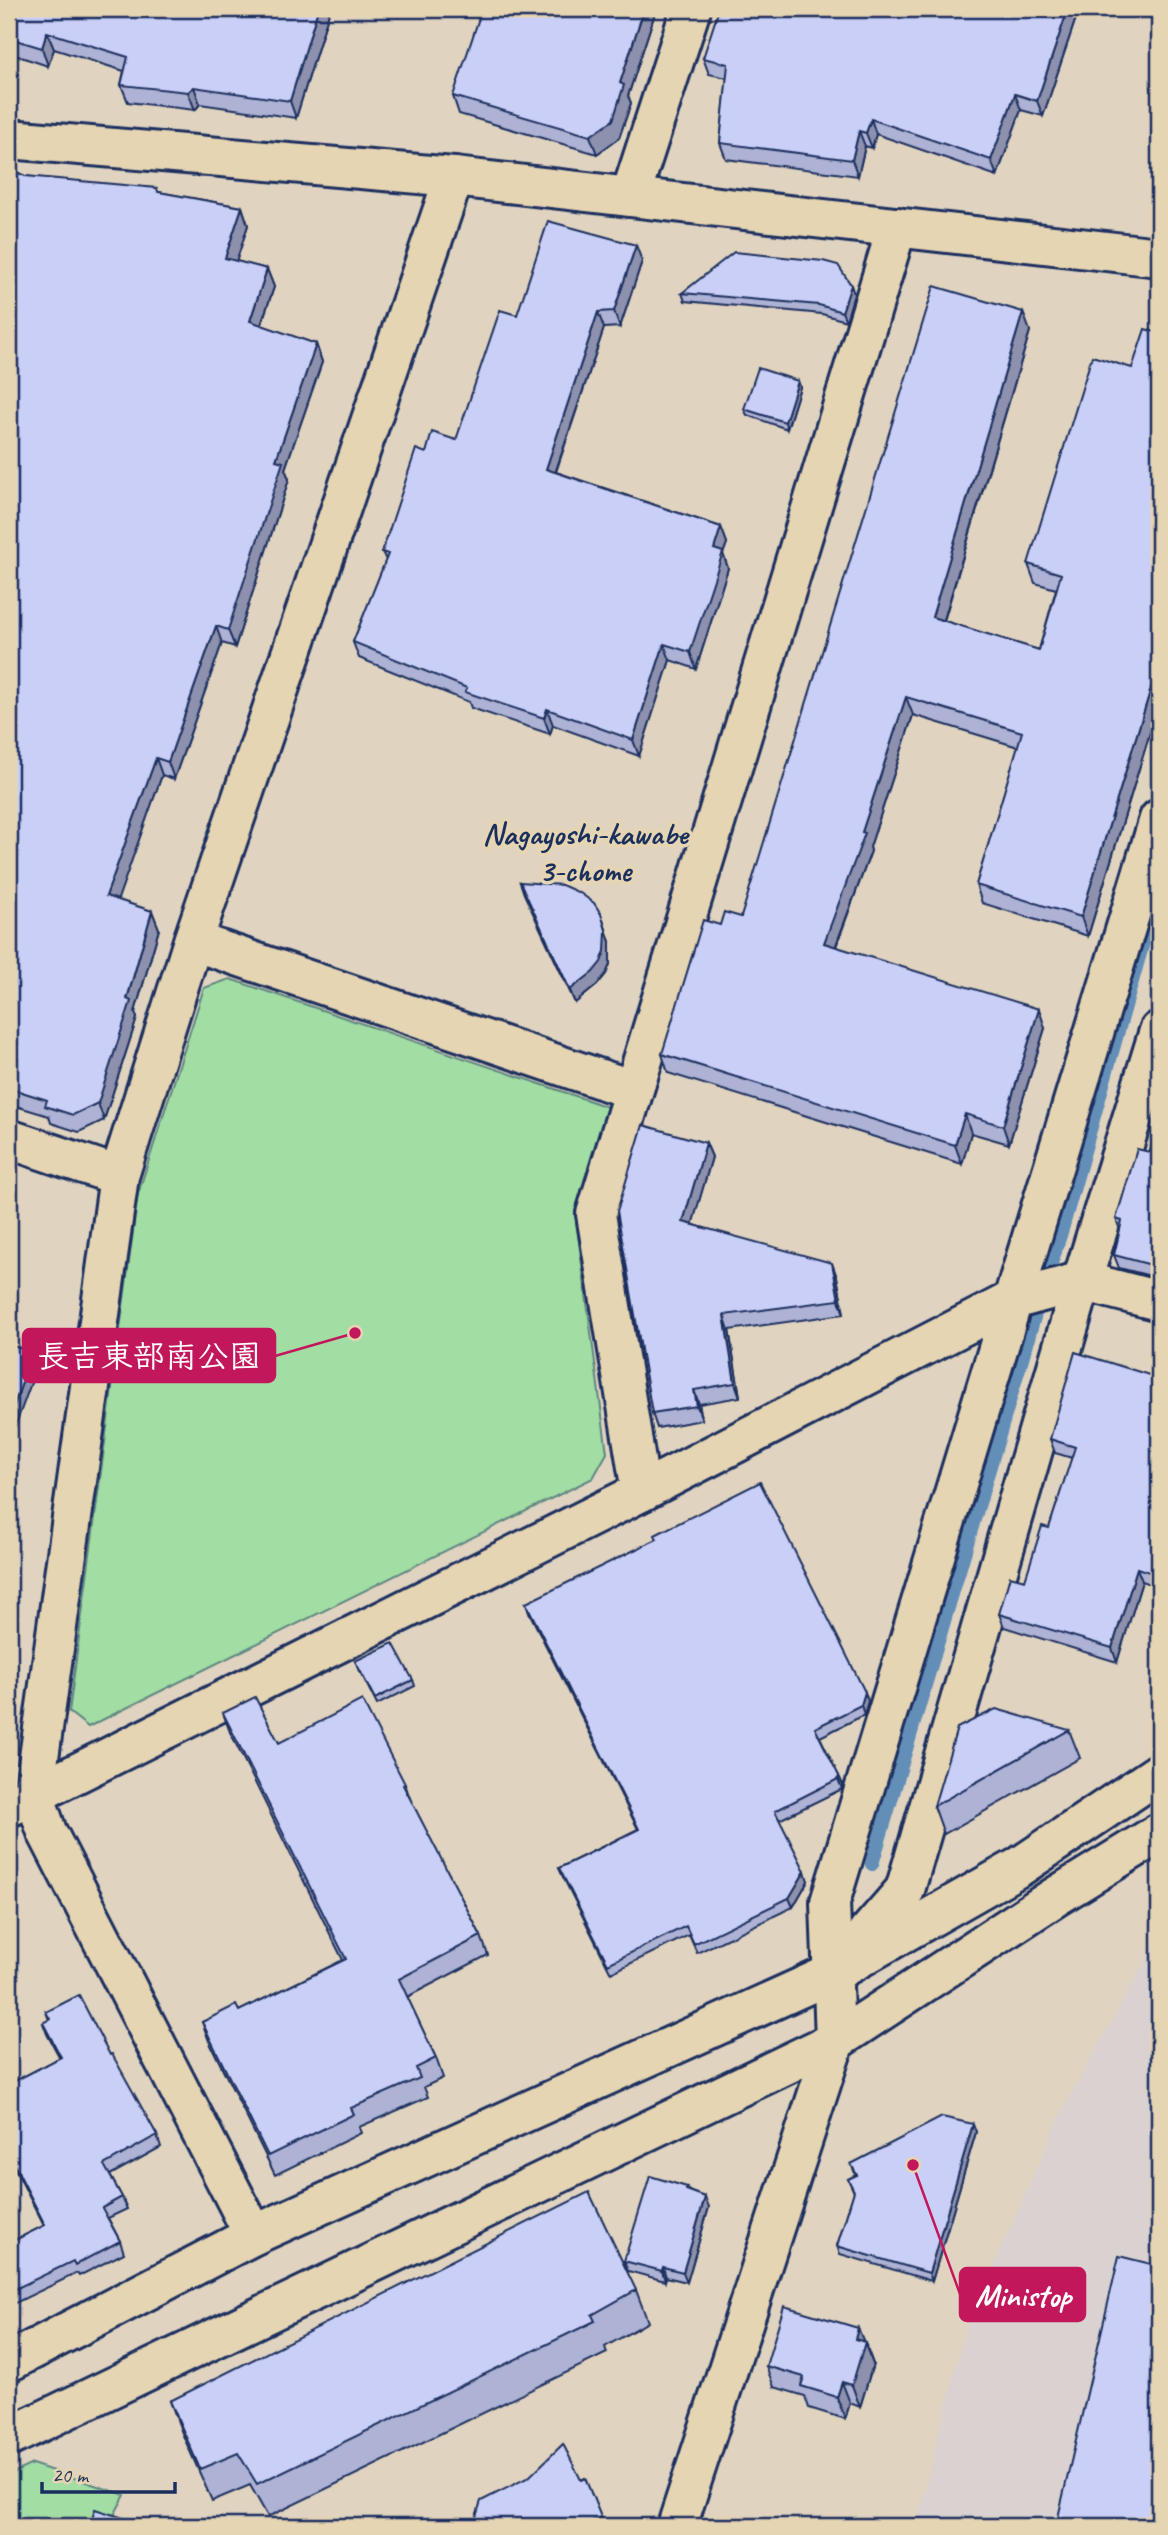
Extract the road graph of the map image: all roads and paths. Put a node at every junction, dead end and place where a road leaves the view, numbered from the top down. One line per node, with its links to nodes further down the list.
1 (691, 9): 4 (street)
2 (9, 139): 3 (street)
3 (454, 177): 4 (street); 8 (street)
4 (630, 197): 5 (street)
5 (897, 227): 6 (street); 10 (street)
6 (1159, 257)
7 (1159, 819): 15 (street)
8 (193, 941): 10 (street); 13 (street)
9 (1159, 1031): 11 (street)
10 (633, 1090): 17 (street)
11 (1150, 1094): 14 (street)
12 (9, 1139): 13 (street)
13 (118, 1175): 19 (street)
14 (1082, 1281): 15 (street); 16 (street); 21 (street)
15 (1013, 1300): 17 (street); 21 (street)
16 (1159, 1301)
17 (641, 1492): 19 (street)
18 (1159, 1773): 21 (street)
19 (22, 1800): 23 (street)
20 (1159, 1833): 22 (street)
21 (833, 1972): 22 (street); 23 (street)
22 (835, 2041): 25 (street); 26 (street)
23 (254, 2235): 24 (street)
24 (9, 2362)
25 (9, 2437)
26 (677, 2526)

